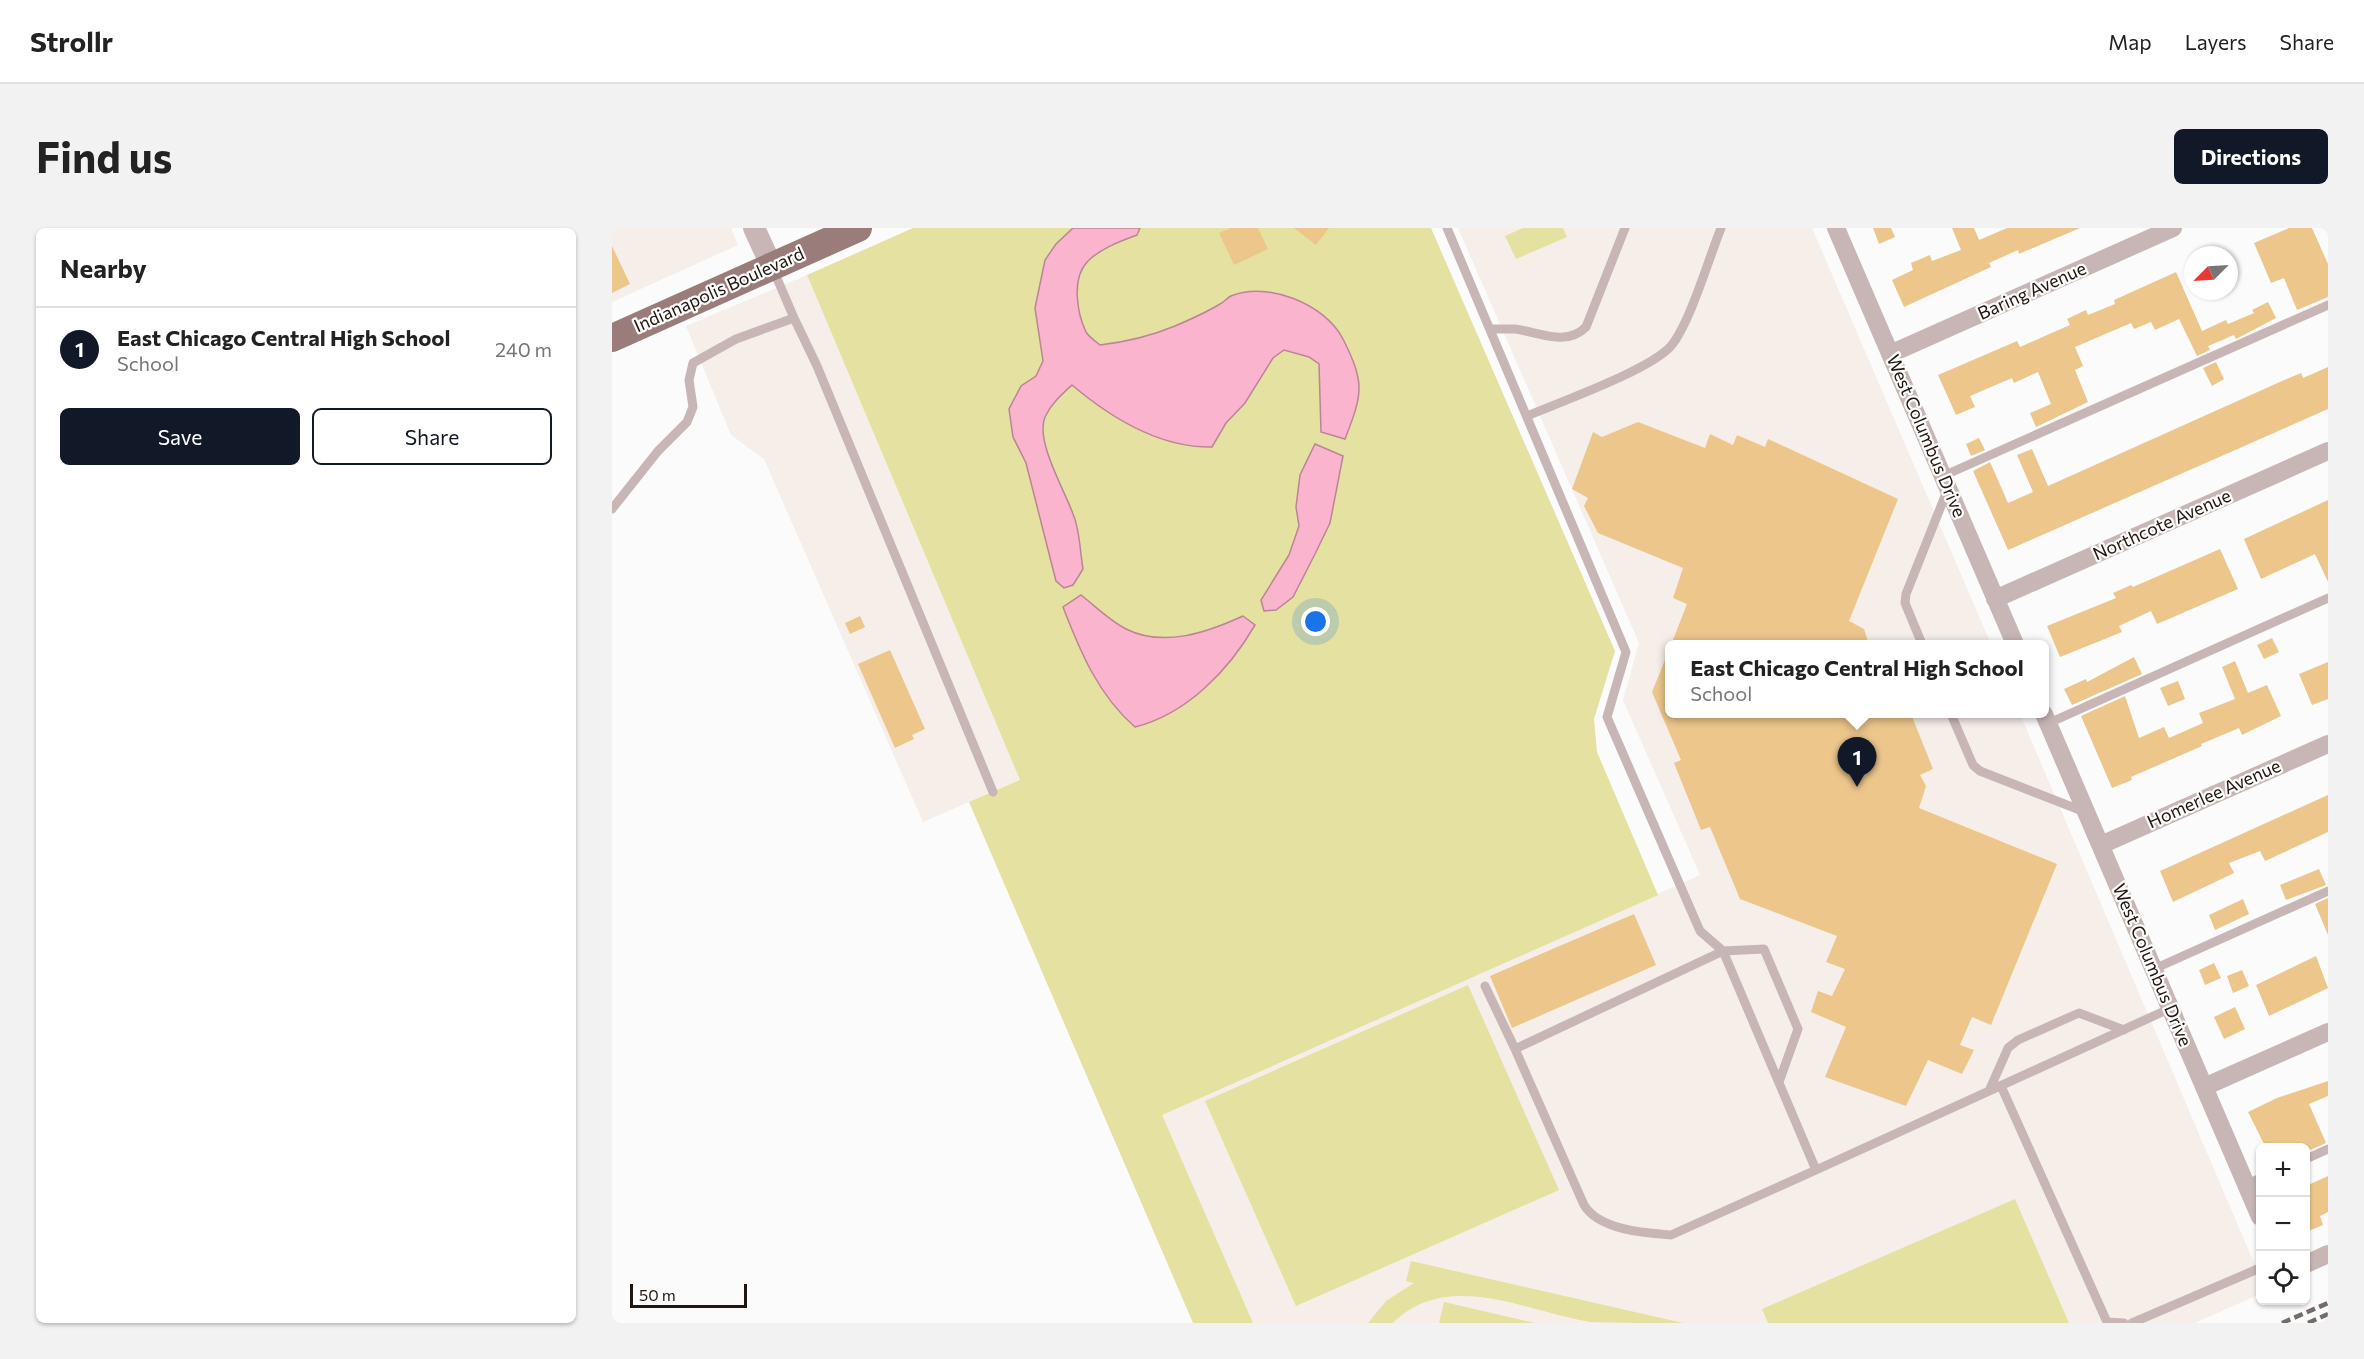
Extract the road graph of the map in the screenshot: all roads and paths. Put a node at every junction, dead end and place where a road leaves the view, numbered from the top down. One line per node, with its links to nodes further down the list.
1 (754, 228): 9 (street)
2 (858, 228): 8 (main road, Indianapolis Boulevard)
3 (1447, 228): 12 (lane)
4 (1625, 228): 12 (lane)
5 (1721, 228): 15 (lane)
6 (2174, 228): 14 (street, Baring Avenue)
7 (1841, 230): 14 (street, West Columbus Drive)
8 (830, 234): 9 (main road, Indianapolis Boulevard)
9 (772, 267): 11 (lane); 13 (main road, Indianapolis Boulevard)
10 (2328, 305): 17 (lane)
11 (794, 318): 18 (lane); 27 (lane)
12 (1491, 329): 15 (lane)
13 (612, 338)
14 (1890, 354): 17 (street, West Columbus Drive)
15 (1527, 416): 31 (lane)
16 (2328, 451): 20 (street, Northcote Avenue)
17 (1945, 482): 20 (street, West Columbus Drive); 21 (lane)
18 (612, 509)
19 (2328, 598): 23 (lane)
20 (1995, 599): 22 (street, West Columbus Drive)
21 (1920, 640)
22 (2013, 640)
23 (2049, 717)
24 (1953, 718): 28 (lane)
25 (2046, 718): 28 (street, West Columbus Drive)
26 (2328, 744): 29 (street, Homerlee Avenue)
27 (993, 792)
28 (2087, 813): 29 (street, West Columbus Drive)
29 (2101, 845): 32 (street, West Columbus Drive)
30 (2328, 891): 32 (lane)
31 (1723, 951): 37 (lane); 38 (lane); 38 (lane)
32 (2154, 969): 34 (street, West Columbus Drive)
33 (1485, 986): 37 (lane)
34 (2171, 1008): 35 (lane); 40 (street, West Columbus Drive)
35 (2124, 1030): 39 (lane); 41 (lane)
36 (2328, 1032): 40 (street)
37 (1515, 1049): 44 (lane)
38 (1779, 1082): 44 (lane)
39 (2001, 1086): 41 (lane); 50 (lane)
40 (2204, 1087): 45 (street, West Columbus Drive)
41 (1989, 1091): 44 (lane)
42 (2328, 1149): 43 (lane)
43 (2310, 1157)
44 (1816, 1170)
45 (2254, 1181): 46 (street, West Columbus Drive)
46 (2257, 1197)
47 (2328, 1254): 48 (street)
48 (2310, 1262)
49 (2256, 1270): 51 (lane)
50 (2124, 1323)
51 (2132, 1323)

